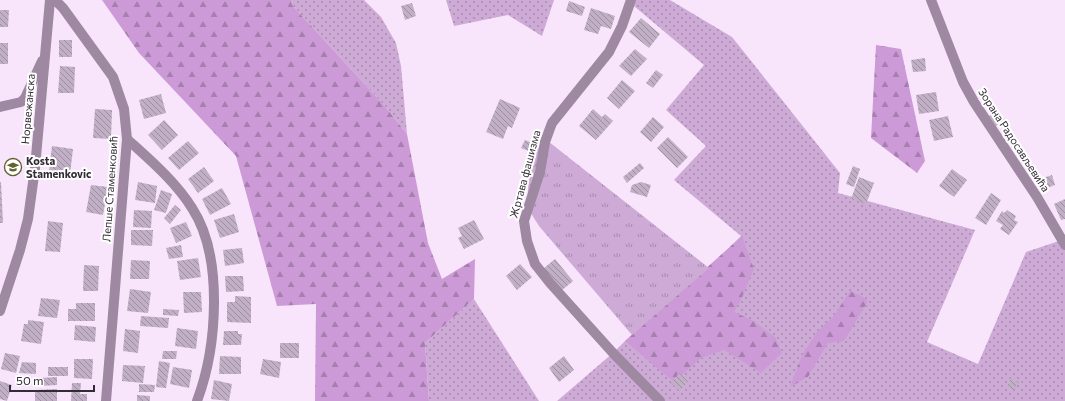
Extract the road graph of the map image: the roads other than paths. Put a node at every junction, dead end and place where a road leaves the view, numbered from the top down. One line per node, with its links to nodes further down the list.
1 (50, 0): 5 (street, Норвежанска)
2 (55, 0): 7 (street, Лепше Стаменковић)
3 (631, 0): 12 (street, Жртава фашизма)
4 (931, 0): 8 (street, Зорана Радосављевића)
5 (45, 57): 6 (street); 9 (street, Норвежанска)
6 (0, 107)
7 (127, 139): 10 (street, Лепше Стаменковић); 11 (street)
8 (1065, 245)
9 (0, 311)
10 (106, 401)
11 (197, 401)
12 (660, 401)

